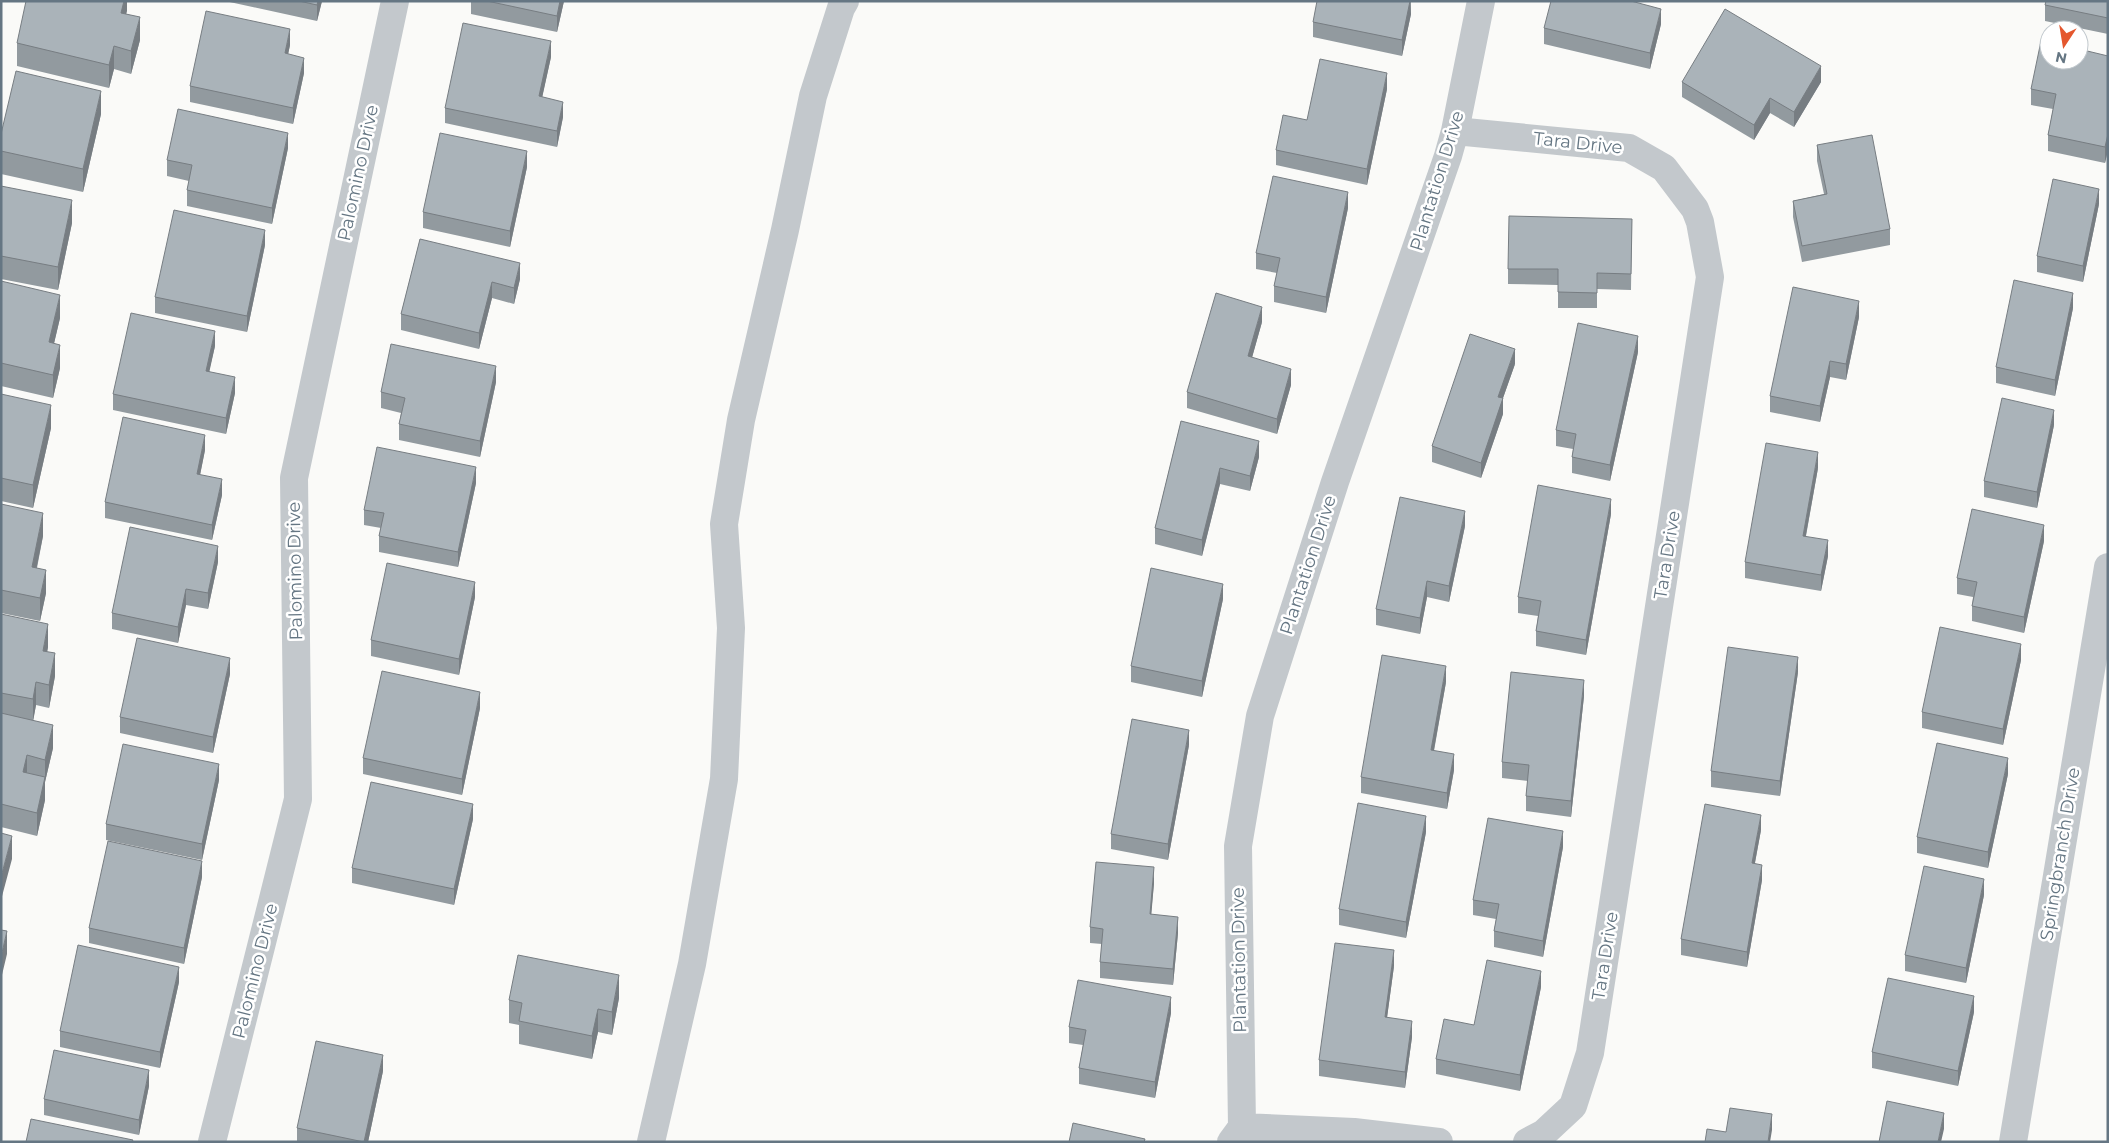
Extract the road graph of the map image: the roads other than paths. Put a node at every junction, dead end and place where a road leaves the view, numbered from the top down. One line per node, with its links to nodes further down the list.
1 (395, 1): 7 (street, Palomino Drive)
2 (845, 1): 8 (street)
3 (1481, 1): 4 (street, Plantation Drive)
4 (1456, 131): 6 (street, Plantation Drive); 10 (street, Tara Drive)
5 (2108, 566): 11 (street, Springbranch Drive)
6 (1237, 1134): 9 (street)
7 (212, 1142)
8 (651, 1142)
9 (1439, 1142)
10 (1527, 1142)
11 (2013, 1142)

